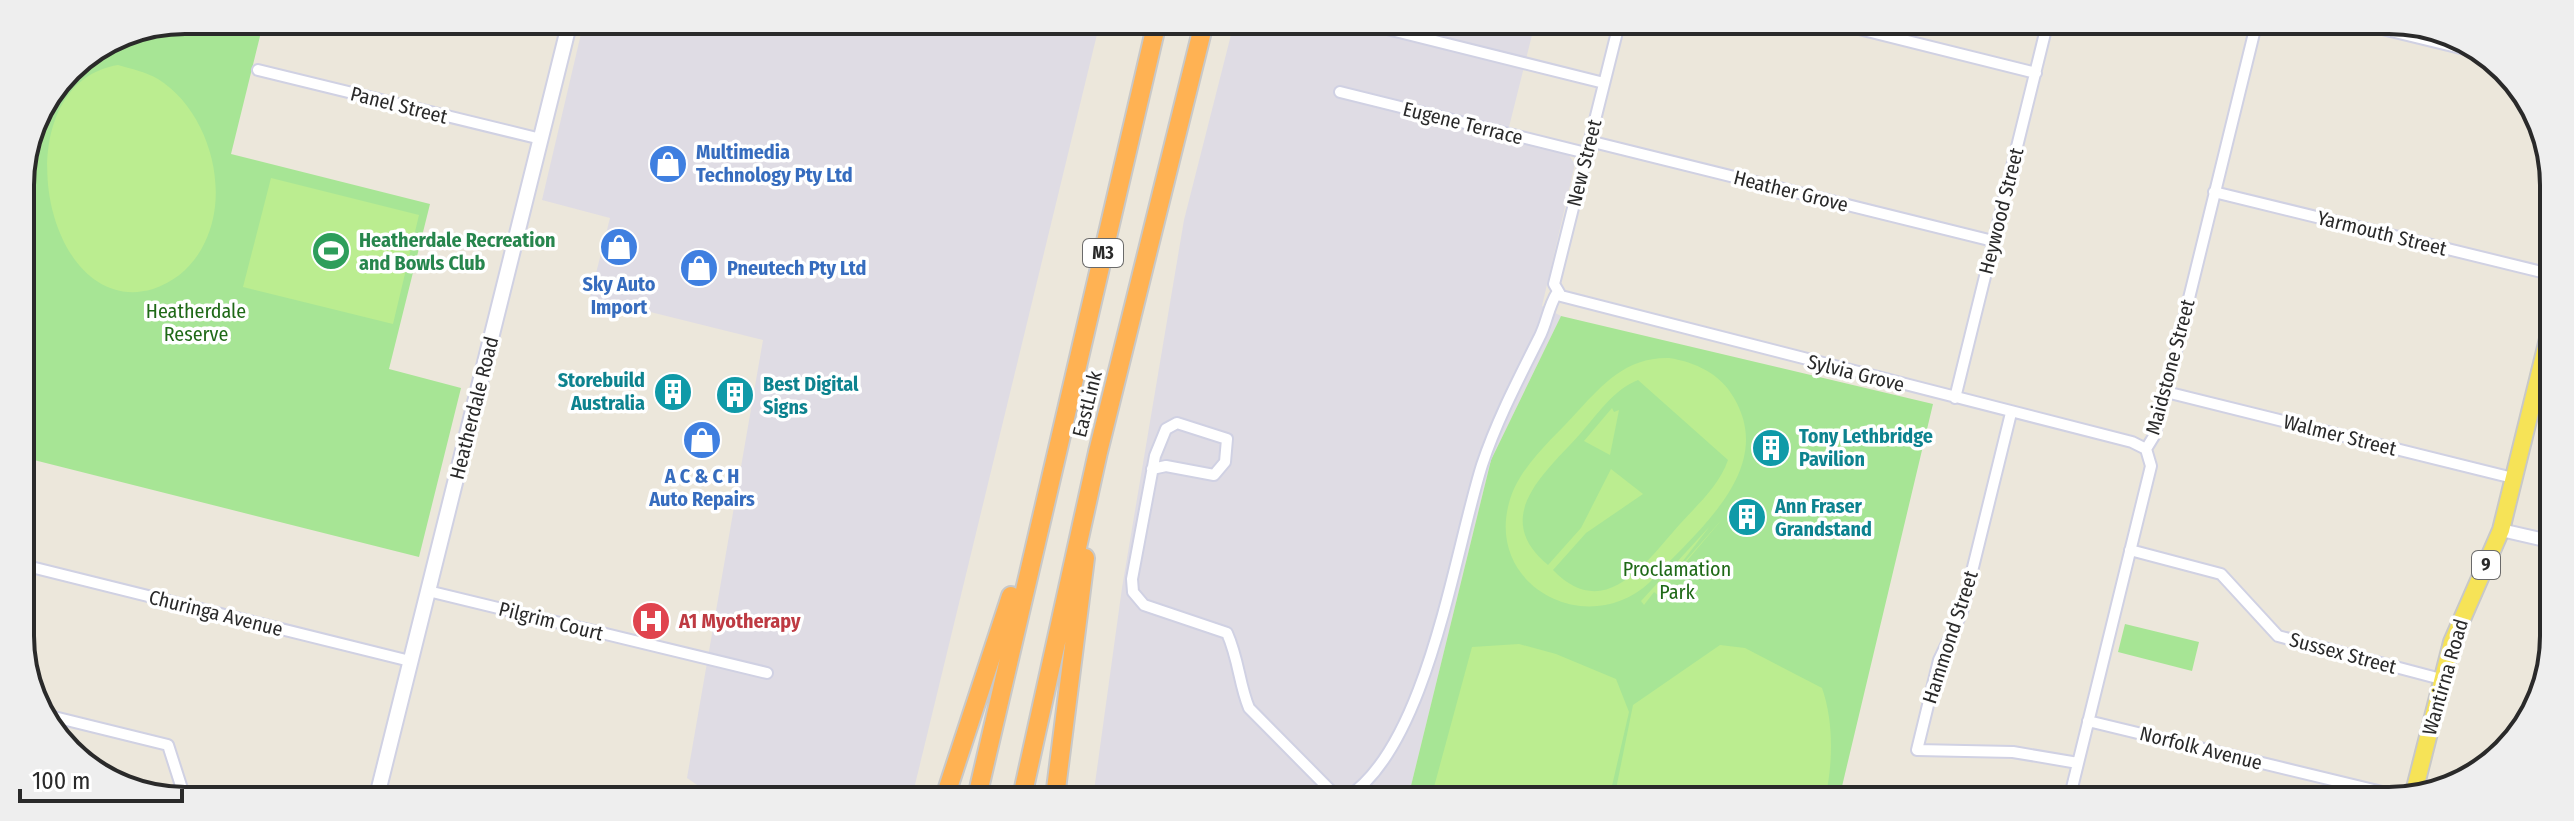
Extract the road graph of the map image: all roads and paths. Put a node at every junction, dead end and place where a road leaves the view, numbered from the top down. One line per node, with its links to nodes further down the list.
1 (567, 34): 15 (main road, Heatherdale Road)
2 (1154, 34): 30 (highway, EastLink / M3)
3 (1201, 34): 27 (highway, EastLink / M3)
4 (1407, 34): 13 (street)
5 (1616, 34): 13 (street, New Street)
6 (1879, 34): 12 (street)
7 (2045, 34): 12 (street, Heywood Street)
8 (2254, 34): 18 (street, Maidstone Street)
9 (2407, 35): 10 (street)
10 (2443, 44)
11 (258, 70): 15 (street, Panel Street)
12 (2036, 73): 19 (street, Heywood Street)
13 (1604, 83): 16 (street, New Street)
14 (1340, 92): 17 (street, Eugene Terrace)
15 (541, 139): 35 (main road, Heatherdale Road)
16 (1589, 141): 17 (street, New Street); 19 (street, Heather Grove)
17 (1586, 153): 21 (street, New Street)
18 (2214, 192): 20 (street, Yarmouth Street); 23 (street, Maidstone Street)
19 (1993, 241): 24 (street, Heywood Street)
20 (2540, 272)
21 (1561, 296): 24 (street, Sylvia Grove); 50 (street, New Street)
22 (2540, 371): 29 (main road, Wantirna Road / 9)
23 (2166, 392): 26 (street, Maidstone Street); 29 (street, Walmer Street)
24 (1955, 398): 25 (street, Sylvia Grove)
25 (2011, 413): 26 (street, Sylvia Grove); 41 (street, Hammond Street)
26 (2146, 449): 33 (street, Maidstone Street)
27 (1098, 452): 47 (highway, EastLink / M3); 48 (highway)
28 (1152, 469): 28 (street); 49 (street)
29 (2513, 478): 31 (main road, Wantirna Road / 9)
30 (1048, 483): 45 (highway); 46 (highway, EastLink / M3)
31 (2501, 530): 32 (street); 38 (main road, Wantirna Road / 9)
32 (2540, 539)
33 (2130, 550): 38 (street, Sussex Street); 40 (street, Maidstone Street)
34 (34, 568): 36 (street, Churinga Avenue)
35 (428, 591): 36 (main road, Heatherdale Road); 37 (street, Pilgrim Court)
36 (410, 661): 44 (main road, Heatherdale Road)
37 (767, 673)
38 (2441, 679): 42 (main road, Wantirna Road / 9)
39 (58, 718): 43 (street)
40 (2088, 721): 41 (street, Maidstone Street); 52 (street, Norfolk Avenue)
41 (2078, 763): 51 (street, Maidstone Street)
42 (2416, 784)
43 (181, 787)
44 (379, 787)
45 (948, 787)
46 (979, 787)
47 (1024, 787)
48 (1056, 787)
49 (1327, 787)
50 (1358, 787)
51 (2072, 787)
52 (2361, 787)

